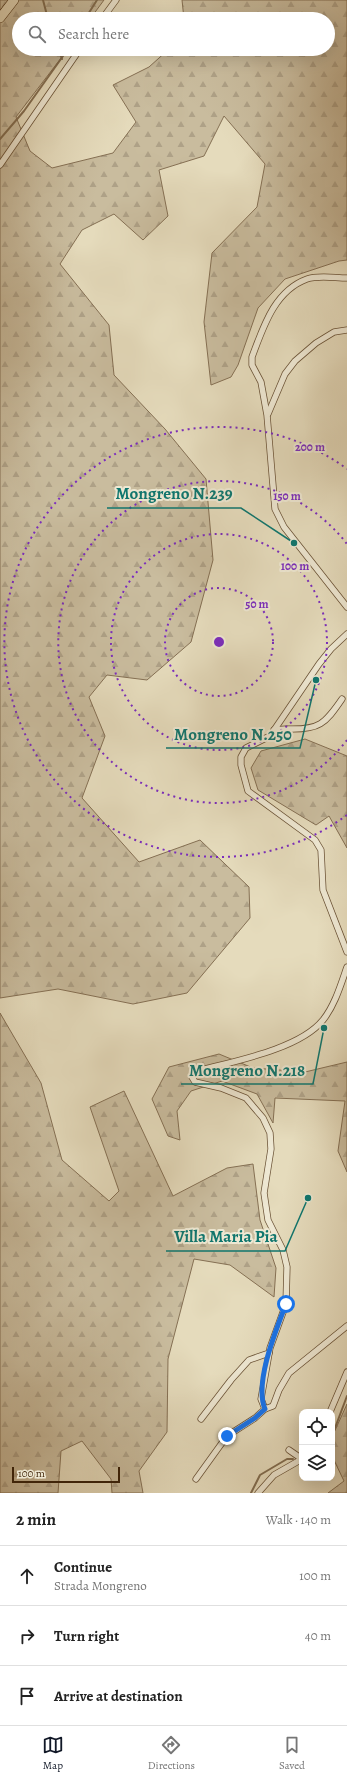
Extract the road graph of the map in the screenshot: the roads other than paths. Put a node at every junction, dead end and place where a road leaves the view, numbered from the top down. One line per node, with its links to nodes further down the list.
1 (14, 0): 4 (main road)
2 (116, 0): 3 (street)
3 (107, 12)
4 (0, 18)
5 (75, 56): 6 (street)
6 (0, 165)
7 (347, 278): 9 (street)
8 (347, 330): 9 (street)
9 (267, 415): 10 (street)
10 (347, 607)
11 (347, 634): 13 (street)
12 (342, 699): 13 (street)
13 (274, 730): 14 (street)
14 (347, 952)
15 (347, 967): 17 (street)
16 (347, 1326): 20 (street)
17 (268, 1353): 20 (street); 22 (street)
18 (347, 1372): 19 (street)
19 (344, 1386): 21 (street)
20 (265, 1409): 26 (street)
21 (332, 1409)
22 (201, 1419)
23 (289, 1450): 24 (street)
24 (299, 1457)
25 (299, 1461): 27 (street)
26 (196, 1479)
27 (258, 1493)

